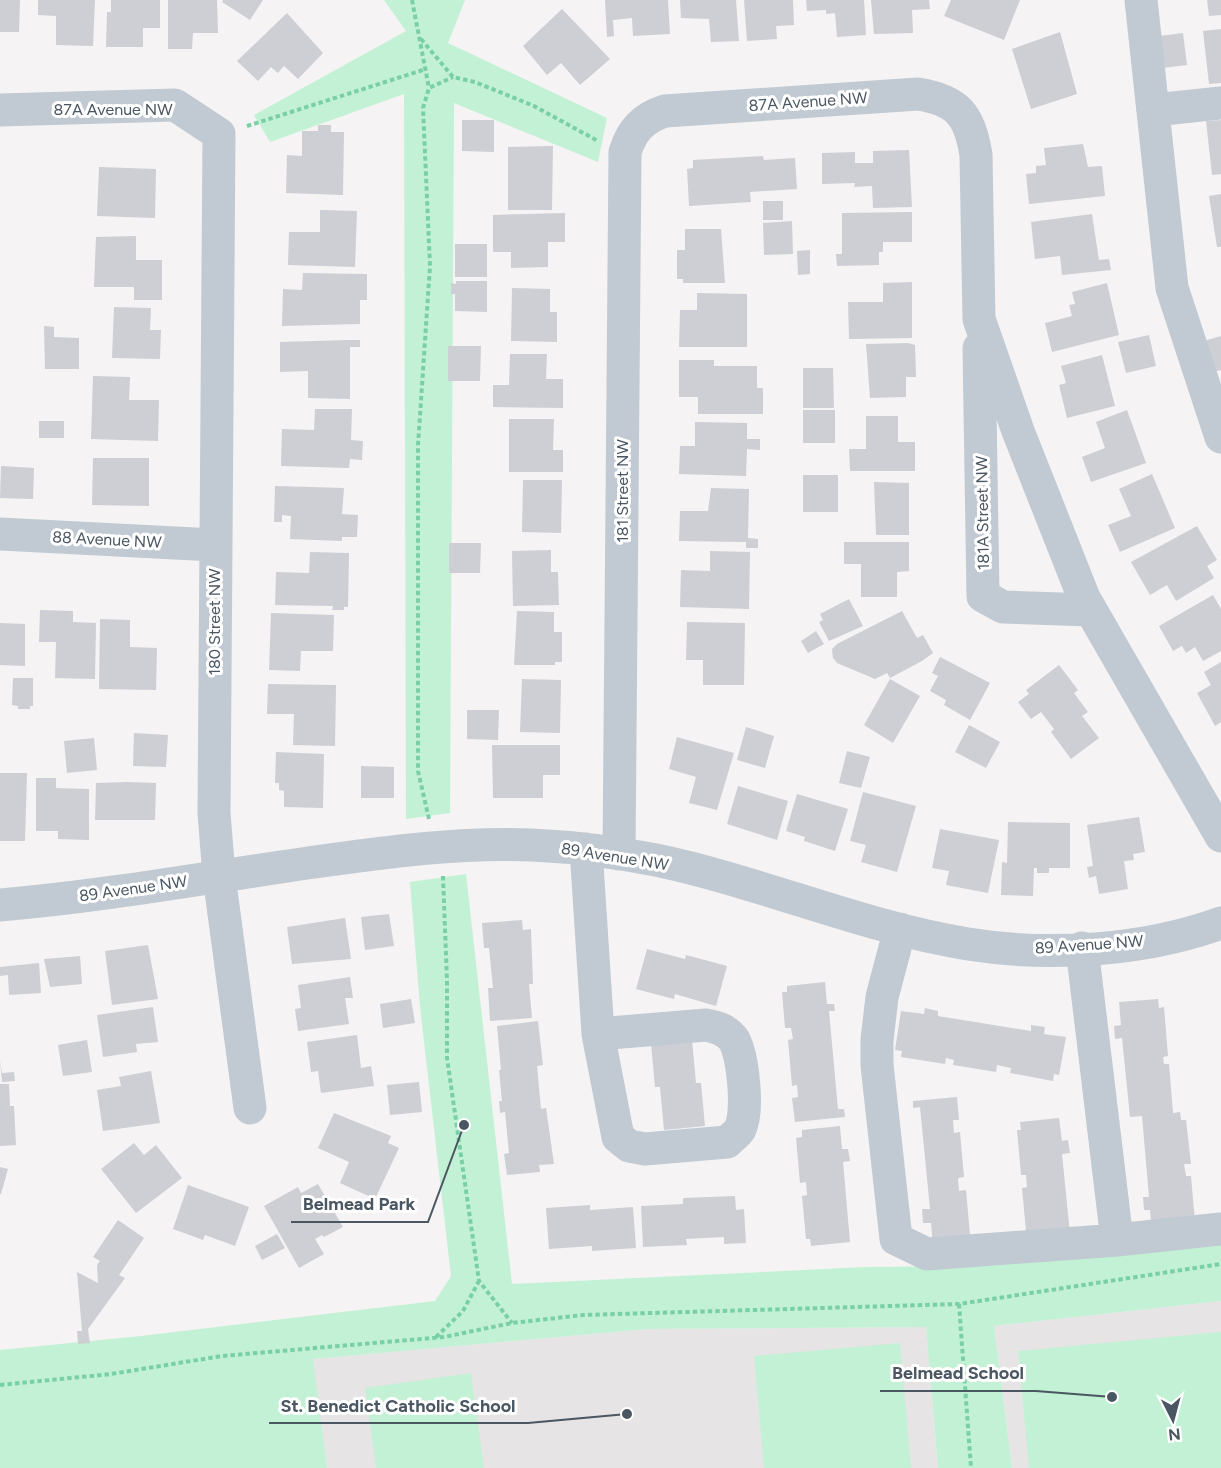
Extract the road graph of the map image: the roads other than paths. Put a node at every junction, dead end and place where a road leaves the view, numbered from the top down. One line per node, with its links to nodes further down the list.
1 (1141, 0): 4 (street)
2 (1221, 103): 4 (street)
3 (0, 110): 6 (street, 87A Avenue NW)
4 (1154, 110): 9 (street)
5 (972, 131): 7 (street, 87A Avenue NW); 8 (street, 181A Street NW)
6 (219, 134): 11 (street, 180 Street NW)
7 (629, 141): 15 (street, 181 Street NW)
8 (979, 319): 12 (street, 181A Street NW); 12 (street, 181A Street NW)
9 (1221, 437)
10 (0, 534): 11 (street, 88 Avenue NW)
11 (214, 545): 16 (street, 180 Street NW)
12 (1091, 610): 13 (street, 181A Street NW)
13 (1221, 836)
14 (586, 849): 15 (street, 89 Avenue NW); 16 (street, 89 Avenue NW); 21 (street)
15 (620, 854): 19 (street, 89 Avenue NW)
16 (219, 876): 17 (street, 89 Avenue NW); 22 (street, 180 Street NW)
17 (0, 905)
18 (1221, 923): 20 (street, 89 Avenue NW)
19 (900, 929): 20 (street, 89 Avenue NW); 24 (street)
20 (1082, 948): 24 (street)
21 (598, 1034): 21 (street)
22 (250, 1108)
23 (1221, 1229): 24 (street)
24 (1117, 1240)

